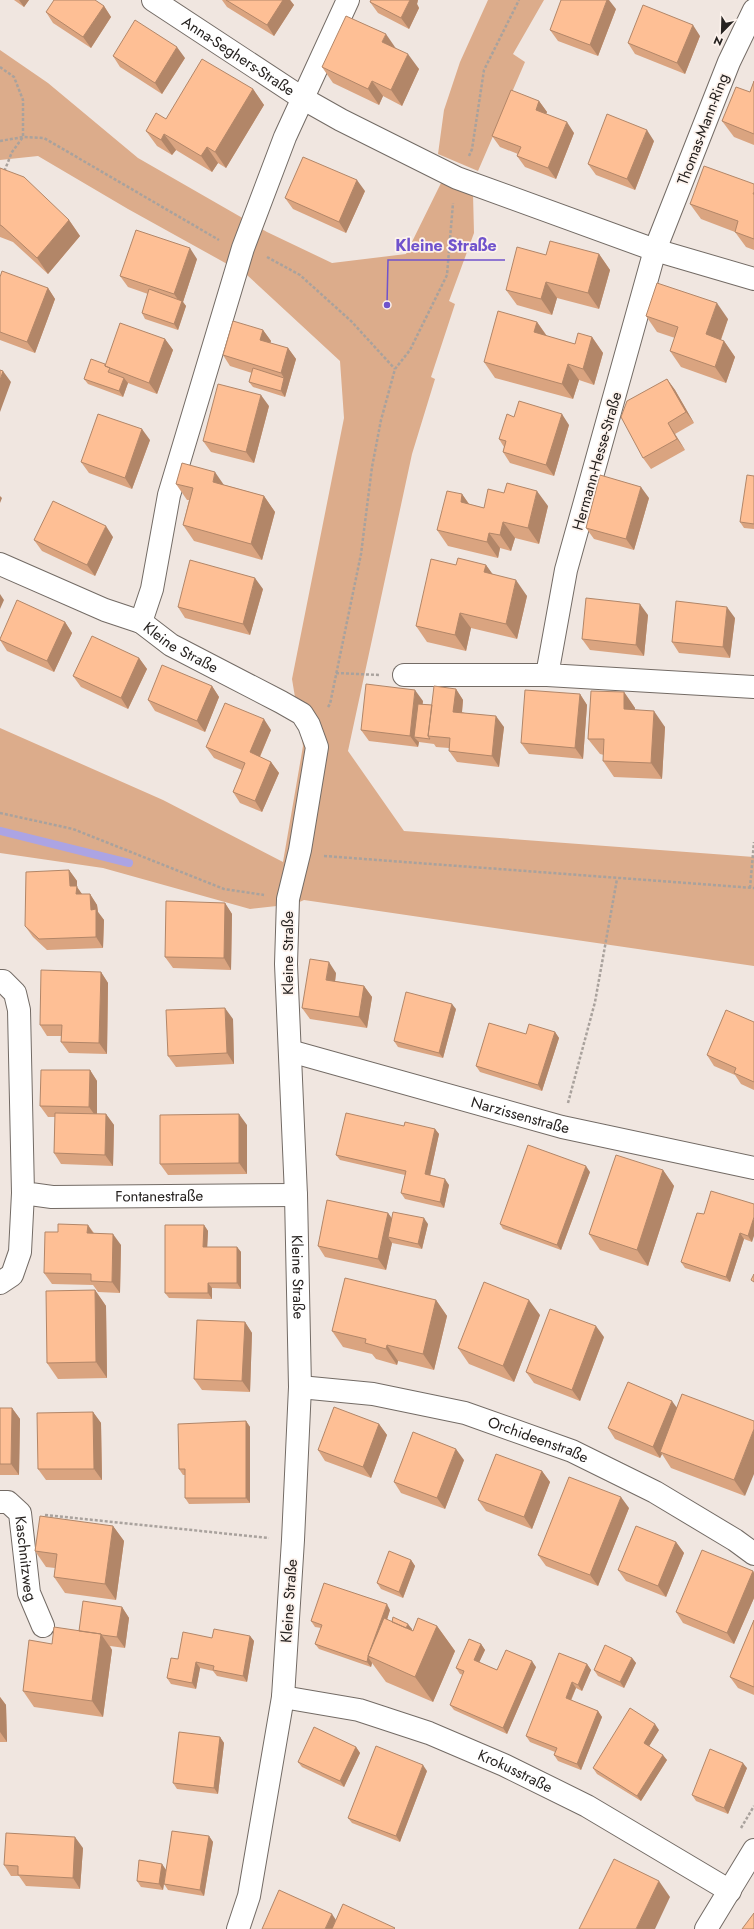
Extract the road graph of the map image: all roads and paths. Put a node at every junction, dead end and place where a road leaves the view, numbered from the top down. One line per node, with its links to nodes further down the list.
1 (154, 0): 6 (street, Anna-Seghers-Straße)
2 (348, 0): 6 (street, Kleine Straße)
3 (519, 0): 10 (path)
4 (754, 10): 12 (street, Thomas-Mann-Ring)
5 (0, 67): 7 (path)
6 (302, 98): 10 (street); 11 (street, Kleine Straße)
7 (23, 137): 8 (path); 9 (path); 11 (path)
8 (0, 141)
9 (2, 176)
10 (457, 178): 12 (street); 14 (path)
11 (243, 248): 14 (path); 16 (street, Kleine Straße)
12 (656, 250): 13 (street); 19 (street, Hermann-Hesse-Straße)
13 (754, 279)
14 (395, 369): 17 (path)
15 (0, 564): 16 (street)
16 (141, 622): 21 (street, Kleine Straße)
17 (336, 673): 18 (path); 21 (path)
18 (404, 675): 19 (street)
19 (547, 675): 20 (street)
20 (754, 687)
21 (309, 725): 24 (street, Kleine Straße)
22 (0, 813): 27 (path)
23 (754, 842): 26 (path)
24 (300, 850): 25 (path); 27 (street, Kleine Straße)
25 (618, 879): 26 (path); 30 (path)
26 (752, 888)
27 (288, 899): 29 (street, Kleine Straße)
28 (0, 981): 32 (street)
29 (290, 1051): 30 (street, Narzissenstraße); 33 (street, Kleine Straße)
30 (562, 1127): 31 (street, Narzissenstraße)
31 (754, 1168)
32 (23, 1193): 33 (street, Fontanestraße); 34 (street)
33 (296, 1194): 35 (street, Kleine Straße)
34 (0, 1283)
35 (300, 1387): 38 (street, Kleine Straße); 39 (street, Orchideenstraße)
36 (0, 1502): 37 (street, Kaschnitzweg)
37 (20, 1513): 38 (path); 40 (street, Kaschnitzweg)
38 (293, 1540): 41 (street, Kleine Straße)
39 (754, 1554)
40 (43, 1626)
41 (283, 1697): 43 (street, Krokusstraße); 44 (street, Kleine Straße)
42 (754, 1850): 43 (street)
43 (730, 1891): 45 (street)
44 (238, 1929)
45 (706, 1929)

